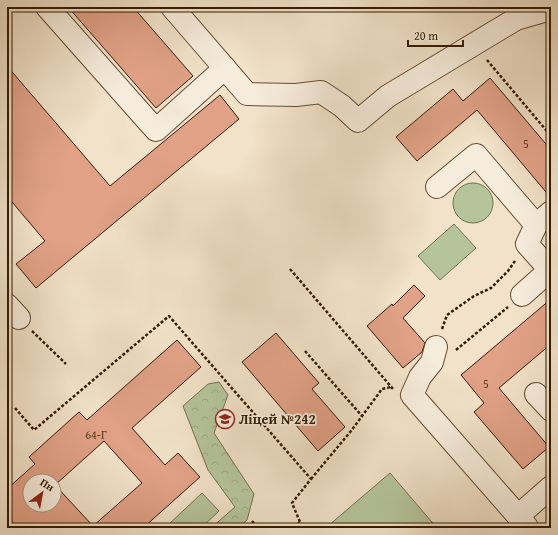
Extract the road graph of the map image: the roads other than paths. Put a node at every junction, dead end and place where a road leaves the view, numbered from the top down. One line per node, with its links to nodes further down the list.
1 (47, 7): 4 (street)
2 (172, 7): 4 (street)
3 (551, 9): 4 (street)
4 (225, 68)
5 (437, 187): 6 (street)
6 (544, 218): 7 (street)
7 (527, 244): 8 (street); 9 (street)
8 (551, 253)
9 (522, 295)
10 (434, 354): 14 (street)
11 (536, 394): 12 (street)
12 (551, 410)
13 (551, 487): 14 (street)
14 (523, 522)

